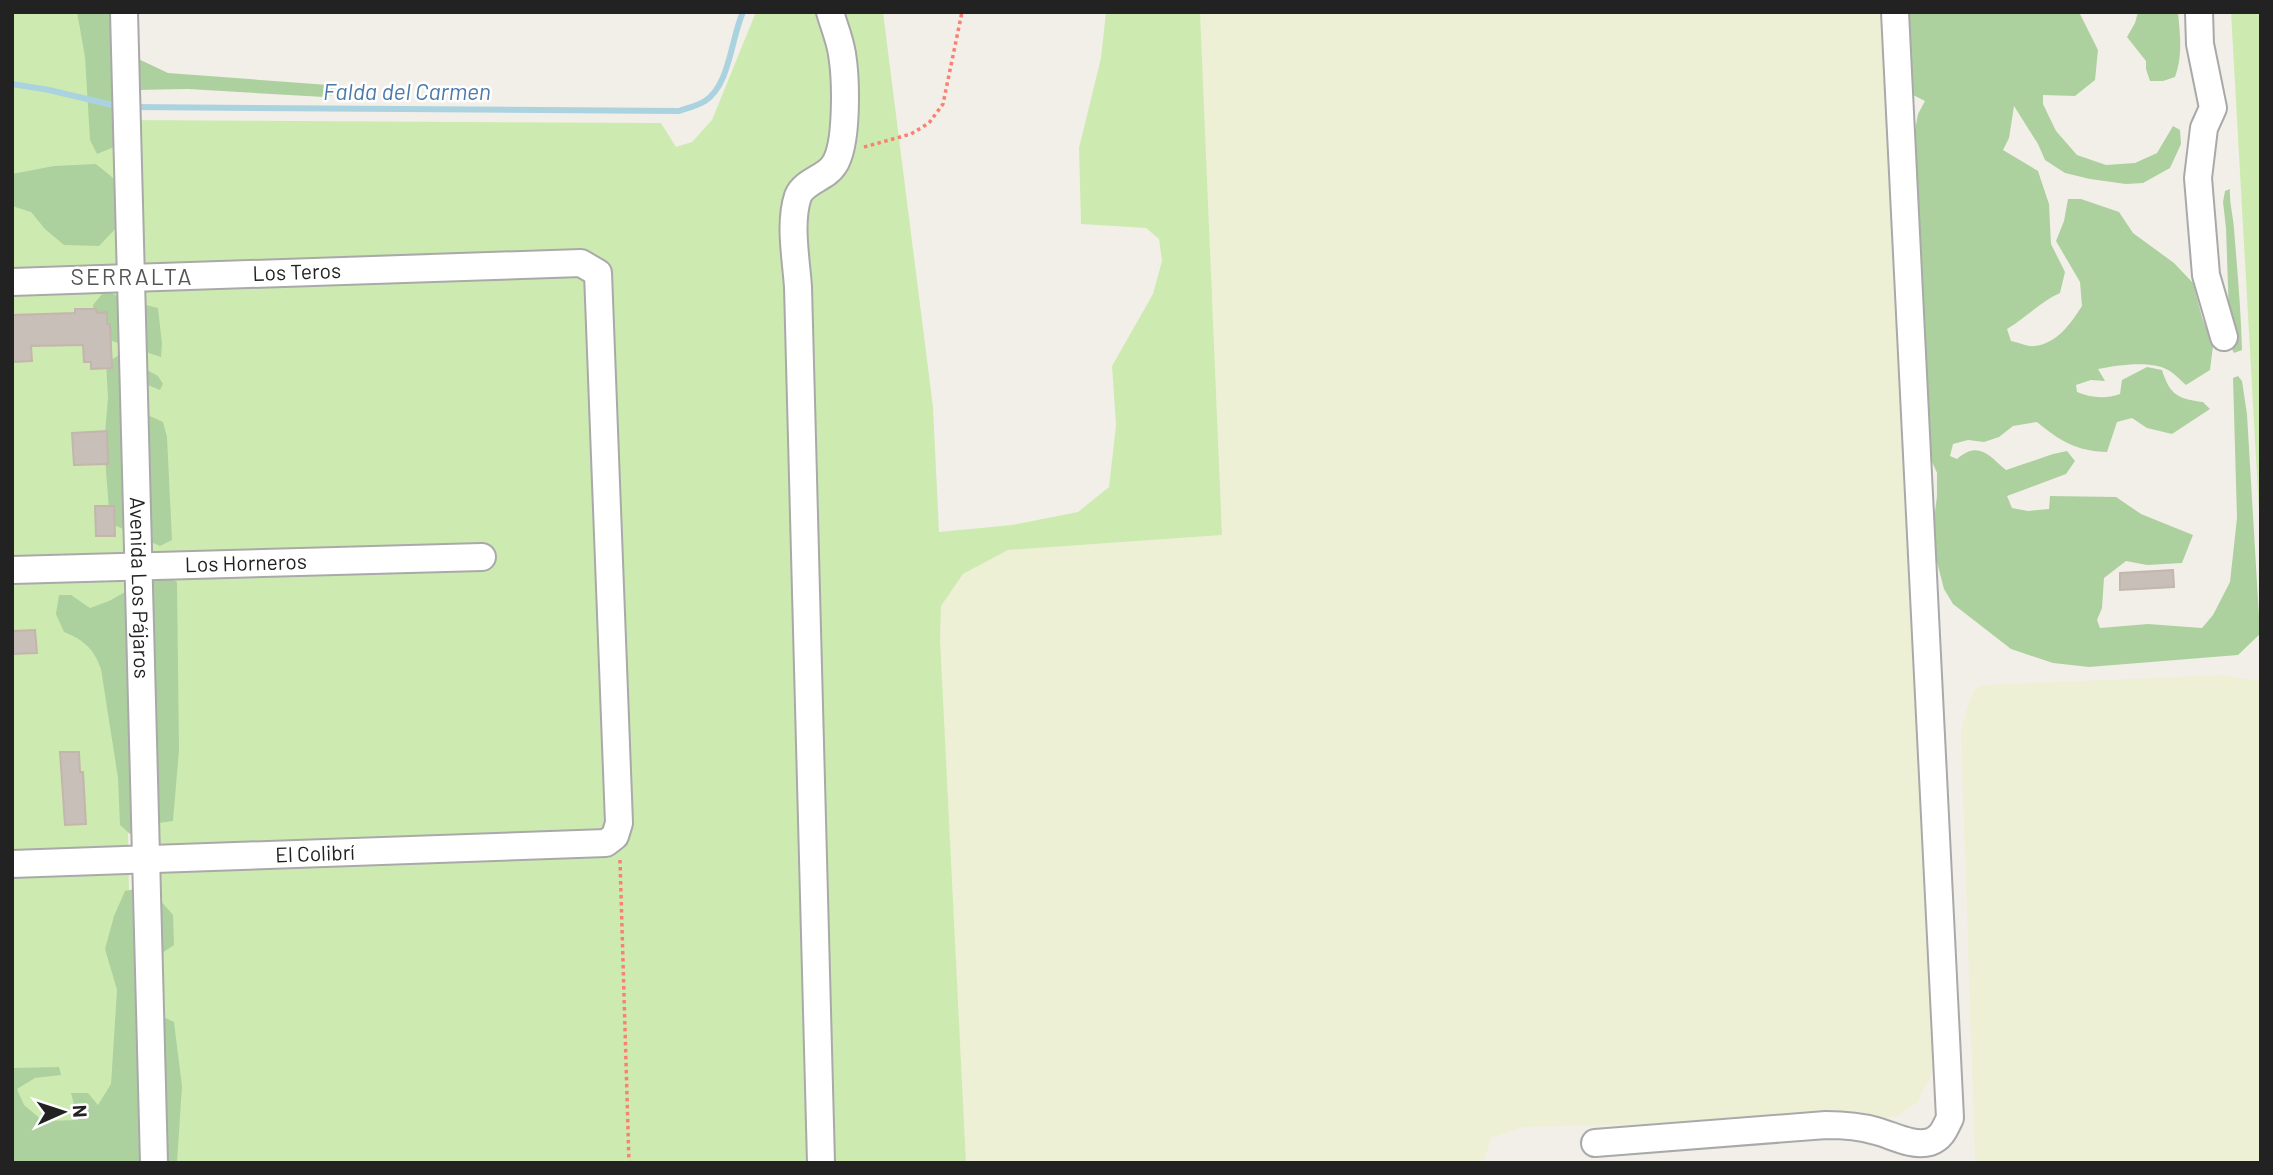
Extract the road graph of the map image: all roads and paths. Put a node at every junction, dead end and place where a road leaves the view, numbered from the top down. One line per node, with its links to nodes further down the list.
1 (124, 12): 7 (street, Avenida Los Pájaros)
2 (830, 12): 6 (street)
3 (962, 12): 6 (path)
4 (1895, 12): 16 (street)
5 (2199, 12): 9 (street)
6 (834, 166): 19 (street)
7 (131, 279): 8 (street, Los Teros); 11 (street, Avenida Los Pájaros); 13 (street, Los Teros)
8 (12, 282)
9 (2224, 337)
10 (482, 556): 11 (street, Los Horneros)
11 (138, 565): 12 (street, Los Horneros); 14 (street, Avenida Los Pájaros)
12 (12, 570)
13 (617, 830): 14 (street, El Colibrí); 18 (path)
14 (146, 860): 15 (street, El Colibrí); 17 (street, Avenida Los Pájaros)
15 (12, 864)
16 (1595, 1143)
17 (154, 1163)
18 (629, 1163)
19 (821, 1163)

